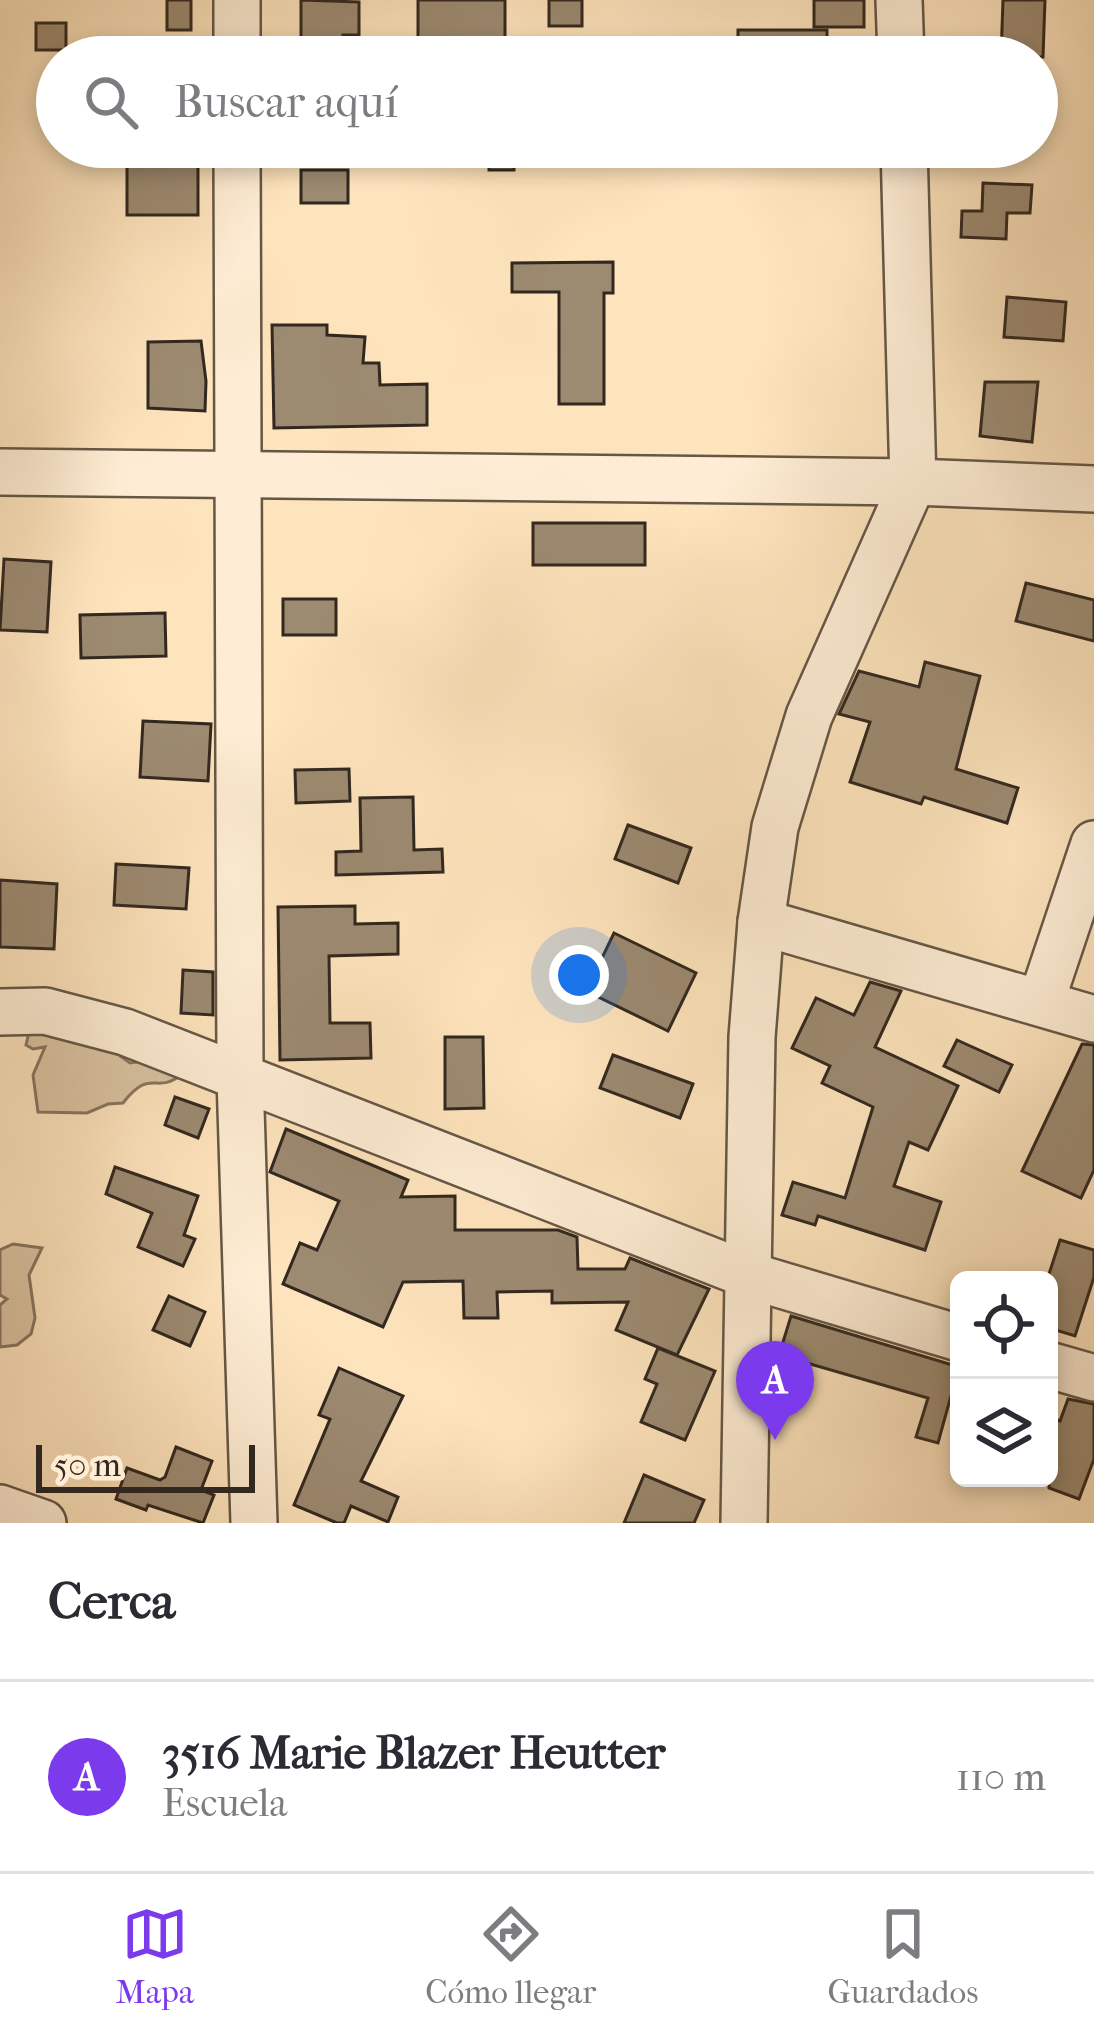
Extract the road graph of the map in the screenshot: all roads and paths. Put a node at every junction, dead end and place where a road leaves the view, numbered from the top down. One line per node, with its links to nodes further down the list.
1 (237, 0): 3 (street)
2 (899, 0): 4 (street)
3 (237, 36)
4 (900, 36)
5 (237, 168): 8 (street)
6 (905, 168): 9 (street)
7 (0, 472): 8 (street)
8 (238, 472): 9 (street); 16 (street)
9 (914, 482): 10 (street); 12 (street)
10 (1094, 489)
11 (1094, 844): 13 (street)
12 (761, 922): 13 (street); 17 (street)
13 (1041, 1001): 15 (street)
14 (0, 1012): 16 (street)
15 (1094, 1019)
16 (239, 1077): 17 (street); 23 (street)
17 (751, 1276): 18 (street); 24 (street)
18 (950, 1335)
19 (1058, 1368): 20 (street)
20 (1094, 1378)
21 (0, 1508): 22 (street)
22 (43, 1523)
23 (254, 1523)
24 (745, 1523)

